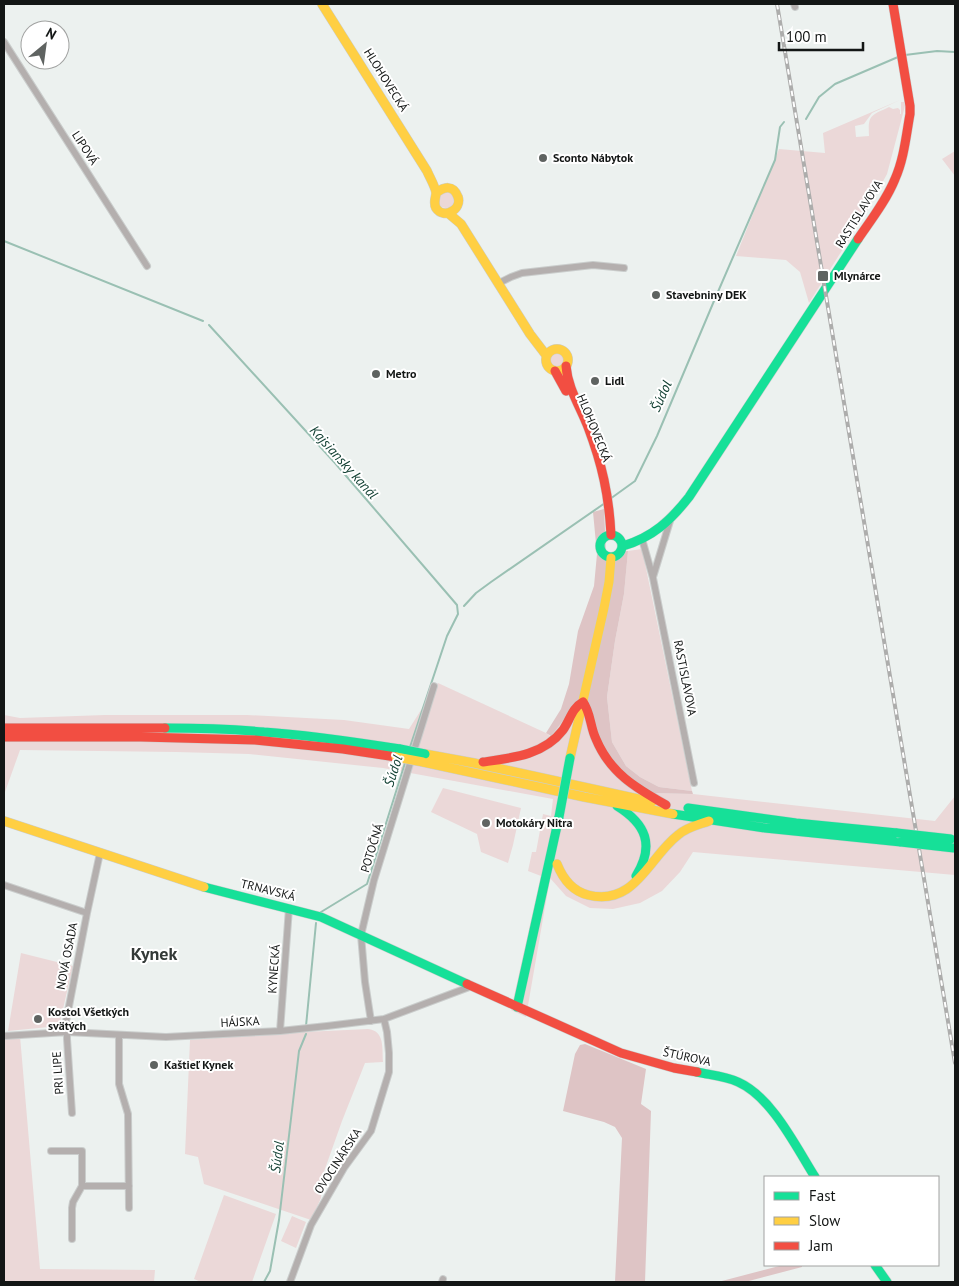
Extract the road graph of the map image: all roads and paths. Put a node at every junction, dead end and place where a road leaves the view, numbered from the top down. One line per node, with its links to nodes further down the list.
1 (322, 4): 4 (main road, HLOHOVECKÁ)
2 (893, 4): 17 (main road, RASTISLAVOVA)
3 (4, 42): 10 (street, LIPOVÁ)
4 (428, 171): 5 (main road, HLOHOVECKÁ); 6 (main road, HLOHOVECKÁ)
5 (447, 187): 6 (main road); 7 (main road, HLOHOVECKÁ)
6 (436, 193): 8 (main road, HLOHOVECKÁ)
7 (457, 208): 8 (main road); 9 (main road, HLOHOVECKÁ)
8 (448, 213): 9 (main road, HLOHOVECKÁ)
9 (461, 224): 12 (main road, HLOHOVECKÁ)
10 (147, 266)
11 (624, 268): 12 (street)
12 (499, 283): 13 (main road, HLOHOVECKÁ)
13 (549, 352): 14 (main road); 15 (main road)
14 (566, 366): 15 (main road); 16 (main road, HLOHOVECKÁ)
15 (556, 371): 16 (main road, HLOHOVECKÁ)
16 (607, 496): 18 (main road)
17 (670, 521): 19 (main road, RASTISLAVOVA); 23 (street, RASTISLAVOVA)
18 (611, 535): 20 (main road); 21 (main road)
19 (642, 539): 20 (main road, RASTISLAVOVA); 23 (street, RASTISLAVOVA)
20 (627, 545): 21 (main road); 22 (main road)
21 (611, 558): 22 (main road)
22 (610, 570): 25 (main road)
23 (653, 578): 31 (street, RASTISLAVOVA)
24 (434, 686): 44 (street, POTOČNÁ)
25 (583, 702): 30 (main road); 33 (main road); 36 (main road, bridge)
26 (4, 728): 28 (main road)
27 (4, 737): 28 (main road)
28 (398, 753): 29 (main road, bridge)
29 (424, 758): 30 (main road); 32 (main road)
30 (474, 763): 33 (main road)
31 (694, 783)
32 (614, 803): 34 (main road); 39 (main road)
33 (666, 805): 37 (main road, bridge)
34 (713, 820): 37 (main road, bridge); 39 (main road)
35 (4, 821): 38 (main road, TRNAVSKÁ)
36 (556, 831): 39 (main road); 40 (main road)
37 (954, 843)
38 (100, 853): 42 (main road, TRNAVSKÁ); 43 (street, NOVÁ OSADA)
39 (557, 864): 40 (main road)
40 (548, 868): 46 (main road)
41 (4, 885): 43 (street, NOVÁ OSADA)
42 (289, 908): 44 (main road, TRNAVSKÁ); 49 (street, KYNECKÁ)
43 (87, 913): 50 (street, NOVÁ OSADA)
44 (361, 935): 45 (main road, TRNAVSKÁ); 48 (street, POTOČNÁ)
45 (472, 986): 46 (main road, TRNAVSKÁ); 47 (street, HÁJSKA)
46 (517, 1007): 55 (main road, ŠTÚROVA)
47 (384, 1019): 48 (street, HÁJSKA); 61 (street, OVOCINÁRSKA)
48 (371, 1021): 49 (street, HÁJSKA)
49 (280, 1031): 51 (street, HÁJSKA)
50 (65, 1032): 51 (street, HÁJSKA); 52 (street, HÁJSKA); 53 (street, PRI LIPE)
51 (119, 1035): 57 (street)
52 (4, 1036)
53 (72, 1113)
54 (51, 1151): 56 (street)
55 (813, 1176)
56 (82, 1186): 57 (street); 59 (street)
57 (129, 1186): 58 (street)
58 (129, 1208)
59 (72, 1239)
60 (876, 1266): 62 (main road)
61 (290, 1282)
62 (887, 1282)

